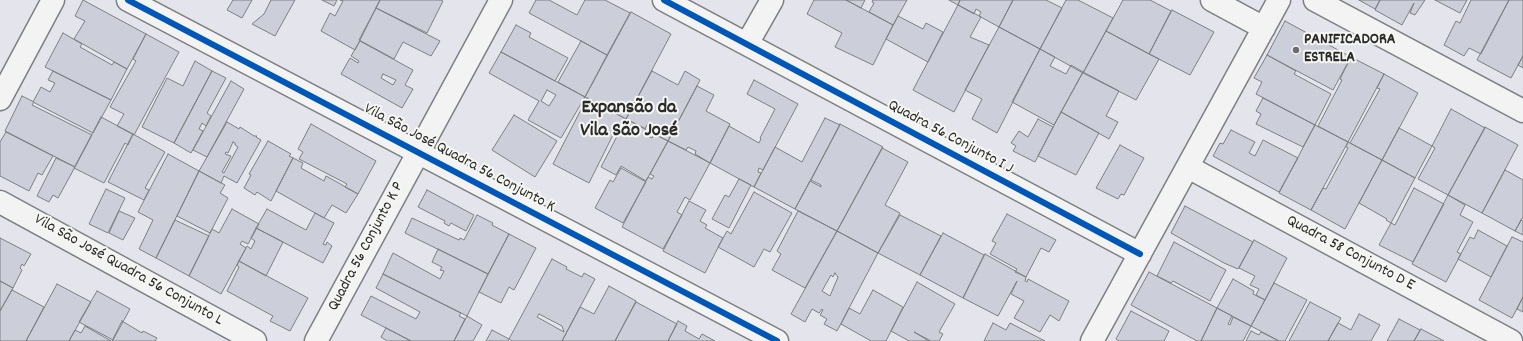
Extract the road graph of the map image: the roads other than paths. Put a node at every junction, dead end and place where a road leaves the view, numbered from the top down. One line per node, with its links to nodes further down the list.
1 (53, 0): 11 (street)
2 (128, 0): 13 (street, Vila São José Quadra 56 Conjunto K)
3 (501, 0): 13 (street, Quadra 56 Conjunto K P)
4 (664, 0): 10 (street, Quadra 56 Conjunto I J)
5 (772, 0): 10 (street)
6 (1212, 0): 9 (street)
7 (1279, 0): 9 (street)
8 (1316, 0): 12 (street)
9 (1264, 28): 14 (street)
10 (747, 44): 16 (street, Quadra 56 Conjunto I J)
11 (0, 99)
12 (1523, 110)
13 (418, 152): 18 (street, Quadra 56 Conjunto K P); 19 (street, Vila São José Quadra 56 Conjunto K)
14 (1188, 167): 16 (street); 21 (street, Quadra 58 Conjunto D E)
15 (0, 202): 17 (street, Vila São José Quadra 56 Conjunto L)
16 (1140, 254): 20 (street)
17 (255, 341)
18 (316, 341)
19 (777, 341)
20 (1092, 341)
21 (1511, 341)

